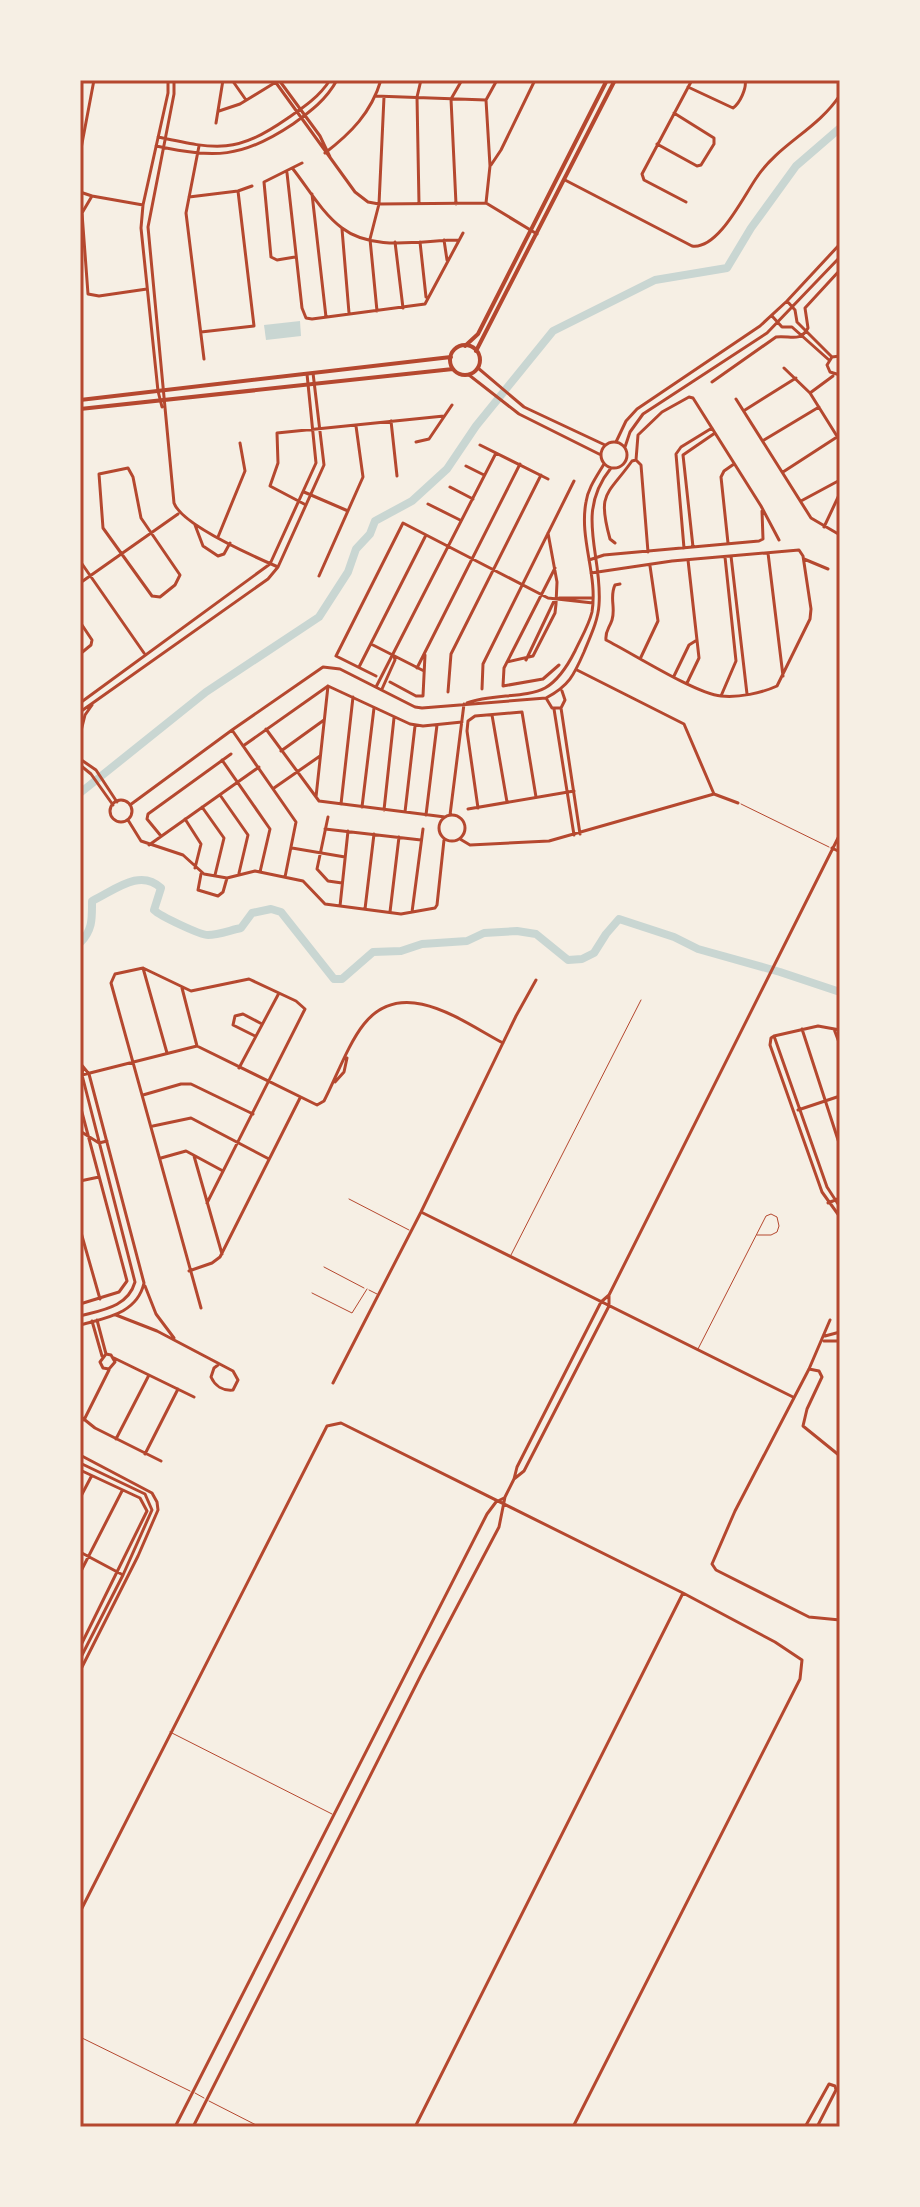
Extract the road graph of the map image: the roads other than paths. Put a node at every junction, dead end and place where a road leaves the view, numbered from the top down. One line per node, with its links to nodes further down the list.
1 (94, 80): 43 (street)
2 (168, 80): 33 (street)
3 (174, 80): 34 (street)
4 (223, 80): 27 (street)
5 (232, 80): 24 (street)
6 (330, 80): 26 (street)
7 (337, 80): 30 (street)
8 (381, 80): 20 (street)
9 (421, 80): 22 (street)
10 (462, 80): 23 (street)
11 (497, 80): 25 (street)
12 (535, 80): 45 (street)
13 (607, 80): 63 (street)
14 (615, 80): 48 (street)
15 (692, 80): 18 (street)
16 (277, 81): 24 (street); 26 (street); 28 (street)
17 (746, 81): 18 (street)
18 (688, 87): 29 (street)
19 (840, 95): 48 (street)
20 (375, 96): 21 (street); 40 (street)
21 (384, 97): 22 (street); 57 (street)
22 (417, 97): 23 (street); 58 (street)
23 (451, 99): 25 (street); 59 (street)
24 (246, 100): 27 (street)
25 (486, 100): 45 (street)
26 (302, 109): 28 (street); 30 (street)
27 (219, 111): 32 (street)
28 (296, 113): 31 (street); 36 (street)
29 (674, 113): 35 (street); 35 (street)
30 (306, 115): 31 (street); 40 (street)
31 (300, 119): 40 (street); 41 (street)
32 (216, 123)
33 (158, 137): 34 (street); 37 (street)
34 (165, 138): 38 (street); 39 (street)
35 (657, 144): 55 (street)
36 (236, 145): 38 (street); 41 (street)
37 (156, 146): 39 (street); 60 (street)
38 (199, 146): 42 (street)
39 (163, 147): 42 (street); 108 (street)
40 (326, 151): 57 (street)
41 (237, 152): 42 (street)
42 (198, 153): 54 (street)
43 (80, 154)
44 (302, 163): 46 (street)
45 (490, 166): 56 (street)
46 (293, 169): 47 (street); 52 (street)
47 (287, 173): 72 (street); 72 (street)
48 (567, 180): 65 (street)
49 (252, 186): 50 (street)
50 (238, 191): 54 (street); 88 (street)
51 (80, 192): 53 (street)
52 (312, 194): 62 (street); 84 (street)
53 (92, 196): 60 (street); 61 (street)
54 (189, 197): 88 (street)
55 (686, 202)
56 (486, 203): 59 (street); 63 (street)
57 (379, 204): 58 (street); 66 (street)
58 (419, 204): 59 (street)
59 (456, 204)
60 (143, 205): 76 (street)
61 (81, 211): 76 (street)
62 (342, 229): 66 (street); 82 (street)
63 (531, 230): 65 (street); 91 (street)
64 (463, 233): 68 (street)
65 (537, 234): 92 (street)
66 (370, 239): 69 (street); 81 (street)
67 (444, 240): 68 (street); 70 (street); 74 (street)
68 (459, 240): 74 (street)
69 (395, 242): 70 (street); 79 (street)
70 (420, 242): 77 (street)
71 (840, 244): 78 (street)
72 (295, 257): 84 (street)
73 (840, 257): 80 (street)
74 (447, 262): 77 (street)
75 (840, 270): 89 (street)
76 (147, 289): 107 (street)
77 (427, 301): 79 (street)
78 (787, 301): 80 (street); 83 (street)
79 (403, 308): 81 (street)
80 (793, 308): 85 (street); 86 (street)
81 (377, 311): 82 (street)
82 (349, 314): 84 (street)
83 (772, 316): 86 (street); 127 (street)
84 (326, 317)
85 (797, 322): 87 (street); 89 (street)
86 (777, 323): 87 (street); 131 (street)
87 (792, 327): 90 (street)
88 (201, 332): 96 (street)
89 (806, 332): 90 (street); 95 (street)
90 (802, 337): 95 (street); 105 (street)
91 (465, 346): 92 (street); 94 (street)
92 (476, 351): 97 (street)
93 (840, 356): 95 (street)
94 (451, 357): 99 (street); 100 (street)
95 (830, 358): 102 (street)
96 (204, 359)
97 (478, 368): 101 (street); 130 (street)
98 (784, 368): 104 (street)
99 (453, 369): 101 (street); 106 (street)
100 (310, 374): 106 (street); 108 (street)
101 (469, 375): 134 (street)
102 (834, 375): 103 (street); 109 (street)
103 (840, 375)
104 (796, 378): 109 (street); 116 (street)
105 (712, 382)
106 (311, 383): 110 (street); 120 (street); 122 (street)
107 (158, 388): 108 (street); 110 (street); 112 (street)
108 (165, 390): 110 (street)
109 (810, 393): 114 (street)
110 (162, 399): 115 (street); 160 (street)
111 (736, 399): 116 (street)
112 (80, 400)
113 (452, 405): 117 (street)
114 (819, 407): 124 (street); 125 (street)
115 (80, 409)
116 (745, 410): 125 (street)
117 (444, 416): 118 (street); 126 (street)
118 (391, 421): 119 (street); 145 (street)
119 (356, 425): 120 (street); 159 (street)
120 (320, 428): 122 (street); 152 (street)
121 (712, 428): 123 (street); 132 (street); 136 (street)
122 (313, 429): 150 (street); 155 (street)
123 (715, 433): 135 (street); 139 (street)
124 (839, 439): 142 (street)
125 (764, 440): 142 (street)
126 (416, 442)
127 (616, 442): 130 (street); 131 (street)
128 (240, 443): 168 (street)
129 (480, 445): 133 (street)
130 (605, 445): 134 (street)
131 (625, 447): 141 (street)
132 (677, 451): 135 (street); 175 (street)
133 (496, 453): 137 (street); 143 (street)
134 (601, 455): 138 (street)
135 (683, 455): 174 (street)
136 (636, 460): 171 (street); 176 (street)
137 (520, 464): 144 (street); 182 (street)
138 (604, 464): 141 (street); 184 (street)
139 (734, 464): 158 (street); 172 (street)
140 (466, 466): 143 (street)
141 (611, 468): 180 (street)
142 (783, 472): 154 (street)
143 (485, 475): 153 (street)
144 (541, 475): 146 (street); 192 (street)
145 (397, 476)
146 (548, 479)
147 (840, 480): 154 (street)
148 (574, 481): 164 (street)
149 (450, 487): 153 (street)
150 (304, 492): 152 (street); 155 (street)
151 (840, 493): 163 (street)
152 (311, 495): 157 (street); 159 (street)
153 (473, 499): 161 (street)
154 (801, 501): 163 (street)
155 (299, 502): 157 (street); 187 (street)
156 (428, 504): 161 (street)
157 (306, 505): 189 (street)
158 (761, 506): 169 (street); 172 (street)
159 (348, 511): 196 (street)
160 (179, 513): 162 (street); 165 (street)
161 (462, 521): 173 (street)
162 (195, 525): 168 (street); 170 (street)
163 (824, 527): 167 (street)
164 (548, 532): 190 (street); 199 (street)
165 (149, 534): 178 (street); 178 (street); 178 (street)
166 (426, 535): 173 (street); 205 (street); 216 (street)
167 (840, 535)
168 (218, 537): 170 (street)
169 (779, 540)
170 (230, 543): 187 (street)
171 (615, 543)
172 (728, 543): 174 (street)
173 (449, 547): 182 (street); 209 (street)
174 (693, 547): 175 (street)
175 (684, 548): 176 (street)
176 (648, 552): 180 (street)
177 (768, 553): 179 (street); 183 (street); 222 (street)
178 (120, 555): 195 (street)
179 (731, 556): 181 (street); 214 (street)
180 (596, 557): 184 (street); 193 (street)
181 (725, 557): 185 (street); 212 (street)
182 (472, 559): 192 (street); 206 (street)
183 (804, 559): 191 (street); 222 (street)
184 (589, 560): 194 (street)
185 (688, 560): 188 (street); 204 (street)
186 (80, 561): 195 (street)
187 (270, 564): 189 (street); 208 (street)
188 (650, 566): 193 (street); 210 (street)
189 (278, 567): 211 (street)
190 (555, 568): 200 (street); 201 (street)
191 (828, 569)
192 (493, 570): 199 (street); 230 (street)
193 (598, 572): 194 (street); 218 (street)
194 (591, 573): 202 (street)
195 (90, 576): 197 (street); 208 (street)
196 (319, 576)
197 (80, 583)
198 (620, 584): 210 (street)
199 (522, 585): 200 (street); 227 (street)
200 (541, 595): 201 (street); 213 (street)
201 (555, 599): 202 (street); 213 (street)
202 (593, 600): 237 (street)
203 (80, 622): 207 (street)
204 (697, 640): 221 (street); 224 (street)
205 (371, 644): 209 (street); 216 (street)
206 (425, 651): 217 (street); 219 (street)
207 (80, 654)
208 (145, 655): 211 (street); 236 (street)
209 (394, 656): 217 (street); 226 (street); 228 (street)
210 (641, 657): 221 (street)
211 (150, 660): 235 (street)
212 (736, 661): 214 (street); 232 (street)
213 (507, 662): 215 (street)
214 (744, 662): 231 (street)
215 (559, 665)
216 (359, 667): 220 (street)
217 (417, 668): 219 (street)
218 (576, 670): 229 (street); 264 (street)
219 (424, 671): 223 (street)
220 (376, 676)
221 (674, 676): 224 (street)
222 (783, 677): 231 (street)
223 (390, 682)
224 (687, 683): 232 (street)
225 (328, 686): 233 (street); 244 (street); 248 (street)
226 (376, 687): 228 (street); 249 (street)
227 (482, 689)
228 (381, 690): 237 (street)
229 (562, 690): 234 (street); 239 (street)
230 (448, 692)
231 (747, 694): 232 (street)
232 (721, 696)
233 (353, 697): 238 (street); 271 (street)
234 (546, 698): 237 (street); 240 (street)
235 (94, 702): 241 (street); 250 (street)
236 (80, 703)
237 (464, 704): 245 (street)
238 (374, 708): 243 (street); 274 (street)
239 (561, 708): 240 (street); 262 (street)
240 (554, 709): 263 (street)
241 (80, 712)
242 (492, 714): 266 (street); 268 (street); 275 (street)
243 (394, 718): 247 (street); 277 (street)
244 (325, 720): 252 (street); 254 (street)
245 (462, 722): 246 (street); 280 (street)
246 (437, 725): 247 (street); 279 (street)
247 (415, 726): 278 (street)
248 (266, 729): 251 (street); 252 (street)
249 (232, 730): 251 (street); 272 (street)
250 (80, 735)
251 (243, 746): 258 (street)
252 (281, 751): 259 (street)
253 (231, 754): 256 (street)
254 (321, 755): 259 (street); 267 (street)
255 (80, 759): 269 (street)
256 (222, 760): 260 (street); 292 (street)
257 (80, 765): 269 (street)
258 (259, 767): 260 (street); 261 (street)
259 (297, 772): 261 (street); 267 (street)
260 (237, 782): 265 (street); 304 (street)
261 (274, 788): 298 (street)
262 (574, 791): 263 (street); 289 (street)
263 (566, 792): 266 (street); 291 (street)
264 (714, 794): 270 (street); 289 (street)
265 (220, 795): 273 (street); 306 (street)
266 (536, 797): 268 (street)
267 (316, 799): 271 (street)
268 (507, 802): 275 (street)
269 (115, 803): 272 (street); 284 (street)
270 (738, 803): 299 (lane)
271 (341, 804): 274 (street)
272 (130, 805): 284 (street)
273 (202, 807): 283 (street); 307 (street)
274 (362, 807): 277 (street)
275 (478, 808): 276 (street)
276 (468, 809)
277 (384, 810): 278 (street)
278 (405, 812): 279 (street)
279 (426, 815): 282 (street)
280 (450, 815): 282 (street); 294 (street)
281 (328, 817): 285 (street)
282 (445, 817): 296 (street)
283 (185, 819): 292 (street); 303 (street)
284 (128, 820): 297 (street)
285 (325, 829): 287 (street); 301 (street)
286 (423, 829): 295 (street)
287 (348, 831): 288 (street); 302 (street)
288 (374, 834): 293 (street); 312 (street)
289 (580, 834): 291 (street)
290 (840, 834): 299 (street)
291 (574, 835): 294 (street)
292 (161, 836): 297 (street)
293 (399, 837): 295 (street); 313 (street)
294 (460, 839): 296 (street)
295 (421, 840): 314 (street)
296 (444, 840): 314 (street)
297 (149, 845): 303 (street)
298 (292, 848): 301 (street); 308 (street)
299 (832, 848): 300 (street); 387 (street)
300 (840, 852)
301 (319, 854): 302 (street); 310 (street)
302 (345, 857): 310 (street)
303 (195, 868): 305 (street)
304 (260, 872): 306 (street); 308 (street)
305 (201, 873): 307 (street); 309 (street)
306 (239, 874): 309 (street)
307 (215, 876): 309 (street)
308 (285, 877): 311 (street)
309 (227, 878)
310 (342, 883): 311 (street)
311 (340, 906): 312 (street)
312 (365, 909): 313 (street)
313 (390, 912): 314 (street)
314 (412, 913)
315 (143, 968): 316 (street); 318 (street); 334 (street)
316 (152, 972): 318 (street); 319 (street)
317 (536, 980): 330 (street)
318 (147, 983): 333 (street)
319 (182, 986): 320 (street); 322 (street)
320 (191, 991): 321 (street); 322 (street)
321 (280, 993): 324 (street); 339 (street)
322 (185, 997): 332 (street)
323 (641, 1000): 378 (lane)
324 (262, 1024): 329 (street); 329 (street)
325 (802, 1029): 326 (street); 328 (street); 343 (street)
326 (834, 1029): 327 (street); 331 (street)
327 (840, 1030)
328 (774, 1036): 345 (street); 346 (street)
329 (256, 1037): 336 (street)
330 (503, 1043): 342 (street); 372 (street)
331 (840, 1045)
332 (197, 1046): 333 (street); 336 (street)
333 (167, 1053): 334 (street)
334 (134, 1063): 337 (street); 340 (street)
335 (81, 1065): 337 (street); 338 (street)
336 (239, 1068): 339 (street)
337 (89, 1074): 338 (street); 351 (street)
338 (82, 1075): 353 (street)
339 (269, 1082): 342 (street); 347 (street)
340 (143, 1095): 347 (street); 348 (street)
341 (840, 1096): 343 (street)
342 (300, 1098): 357 (street)
343 (826, 1101): 345 (street); 354 (street)
344 (80, 1105): 350 (street)
345 (799, 1110): 346 (street); 368 (street)
346 (793, 1112): 370 (street)
347 (253, 1114): 352 (street)
348 (152, 1127): 352 (street); 356 (street)
349 (80, 1131): 350 (street)
350 (89, 1137): 353 (street); 363 (street)
351 (107, 1141): 353 (street); 359 (street)
352 (238, 1142): 357 (street); 362 (street)
353 (99, 1143): 360 (street)
354 (840, 1146)
355 (194, 1156): 356 (street); 358 (street); 361 (street)
356 (160, 1158): 380 (street)
357 (269, 1159): 377 (street)
358 (205, 1160): 361 (street); 362 (street)
359 (113, 1164): 360 (street); 365 (street)
360 (106, 1165): 366 (street)
361 (198, 1168): 369 (street)
362 (223, 1171): 369 (street)
363 (99, 1177): 364 (street); 382 (street)
364 (80, 1181)
365 (122, 1197): 366 (street); 383 (street)
366 (115, 1199): 381 (street)
367 (349, 1199): 375 (lane)
368 (838, 1199): 370 (street); 371 (street)
369 (207, 1203): 377 (street)
370 (828, 1203): 373 (street)
371 (840, 1207)
372 (421, 1212): 375 (street); 378 (street)
373 (840, 1217)
374 (80, 1229): 388 (street)
375 (411, 1231): 386 (street)
376 (757, 1235): 376 (lane); 403 (lane)
377 (222, 1254): 380 (street)
378 (511, 1255): 389 (street)
379 (324, 1267): 384 (lane)
380 (189, 1271): 392 (street)
381 (134, 1274): 382 (street); 394 (street)
382 (126, 1275): 388 (street)
383 (144, 1283): 393 (street); 400 (street)
384 (367, 1289): 385 (lane); 386 (lane)
385 (312, 1293)
386 (377, 1294): 410 (street)
387 (609, 1295): 389 (street); 391 (street)
388 (100, 1299): 390 (street)
389 (601, 1302): 391 (street); 426 (street)
390 (80, 1304)
391 (609, 1306): 403 (street); 426 (street)
392 (201, 1308)
393 (116, 1315): 396 (street); 400 (street)
394 (80, 1316)
395 (830, 1320): 399 (street)
396 (94, 1321): 397 (street); 404 (street)
397 (80, 1325)
398 (840, 1332): 399 (street)
399 (825, 1336): 401 (street)
400 (176, 1341): 406 (street)
401 (822, 1341): 402 (street); 408 (street)
402 (840, 1341)
403 (697, 1349): 413 (street)
404 (104, 1355): 405 (street); 407 (street)
405 (114, 1358): 407 (street); 409 (street)
406 (218, 1365): 406 (street)
407 (109, 1369): 415 (street)
408 (809, 1369): 413 (street); 419 (street)
409 (149, 1375): 411 (street); 416 (street)
410 (333, 1383)
411 (178, 1389): 412 (street); 417 (street)
412 (194, 1397)
413 (793, 1397): 441 (street)
414 (80, 1416): 415 (street)
415 (84, 1420): 416 (street)
416 (116, 1439): 417 (street)
417 (145, 1454): 420 (street)
418 (80, 1455): 423 (street)
419 (840, 1456)
420 (161, 1461)
421 (80, 1463): 425 (street)
422 (80, 1470): 424 (street)
423 (113, 1473): 425 (street); 433 (street)
424 (91, 1476): 428 (street); 430 (street)
425 (110, 1478): 427 (street)
426 (514, 1479): 429 (street)
427 (125, 1486): 428 (street); 433 (street)
428 (122, 1491): 435 (street); 436 (street)
429 (505, 1497): 431 (street); 432 (street)
430 (80, 1498)
431 (496, 1502): 432 (street); 445 (street); 446 (street)
432 (505, 1507): 439 (street); 450 (street)
433 (143, 1539): 438 (street); 440 (street)
434 (80, 1552): 435 (street)
435 (88, 1556): 436 (street); 437 (street)
436 (117, 1572): 438 (street); 442 (street)
437 (80, 1573)
438 (123, 1575): 440 (street)
439 (683, 1593): 454 (street); 455 (street)
440 (108, 1609): 442 (street); 444 (street)
441 (840, 1620)
442 (81, 1648): 443 (street)
443 (80, 1659)
444 (80, 1671)
445 (170, 1732): 446 (lane); 447 (street)
446 (334, 1815): 449 (street)
447 (80, 1912)
448 (80, 2037): 449 (lane)
449 (192, 2092): 450 (lane); 451 (street)
450 (206, 2099): 452 (street); 453 (lane)
451 (175, 2127)
452 (193, 2127)
453 (260, 2127)
454 (415, 2127)
455 (573, 2127)
456 (805, 2127): 457 (street)
457 (817, 2127)

